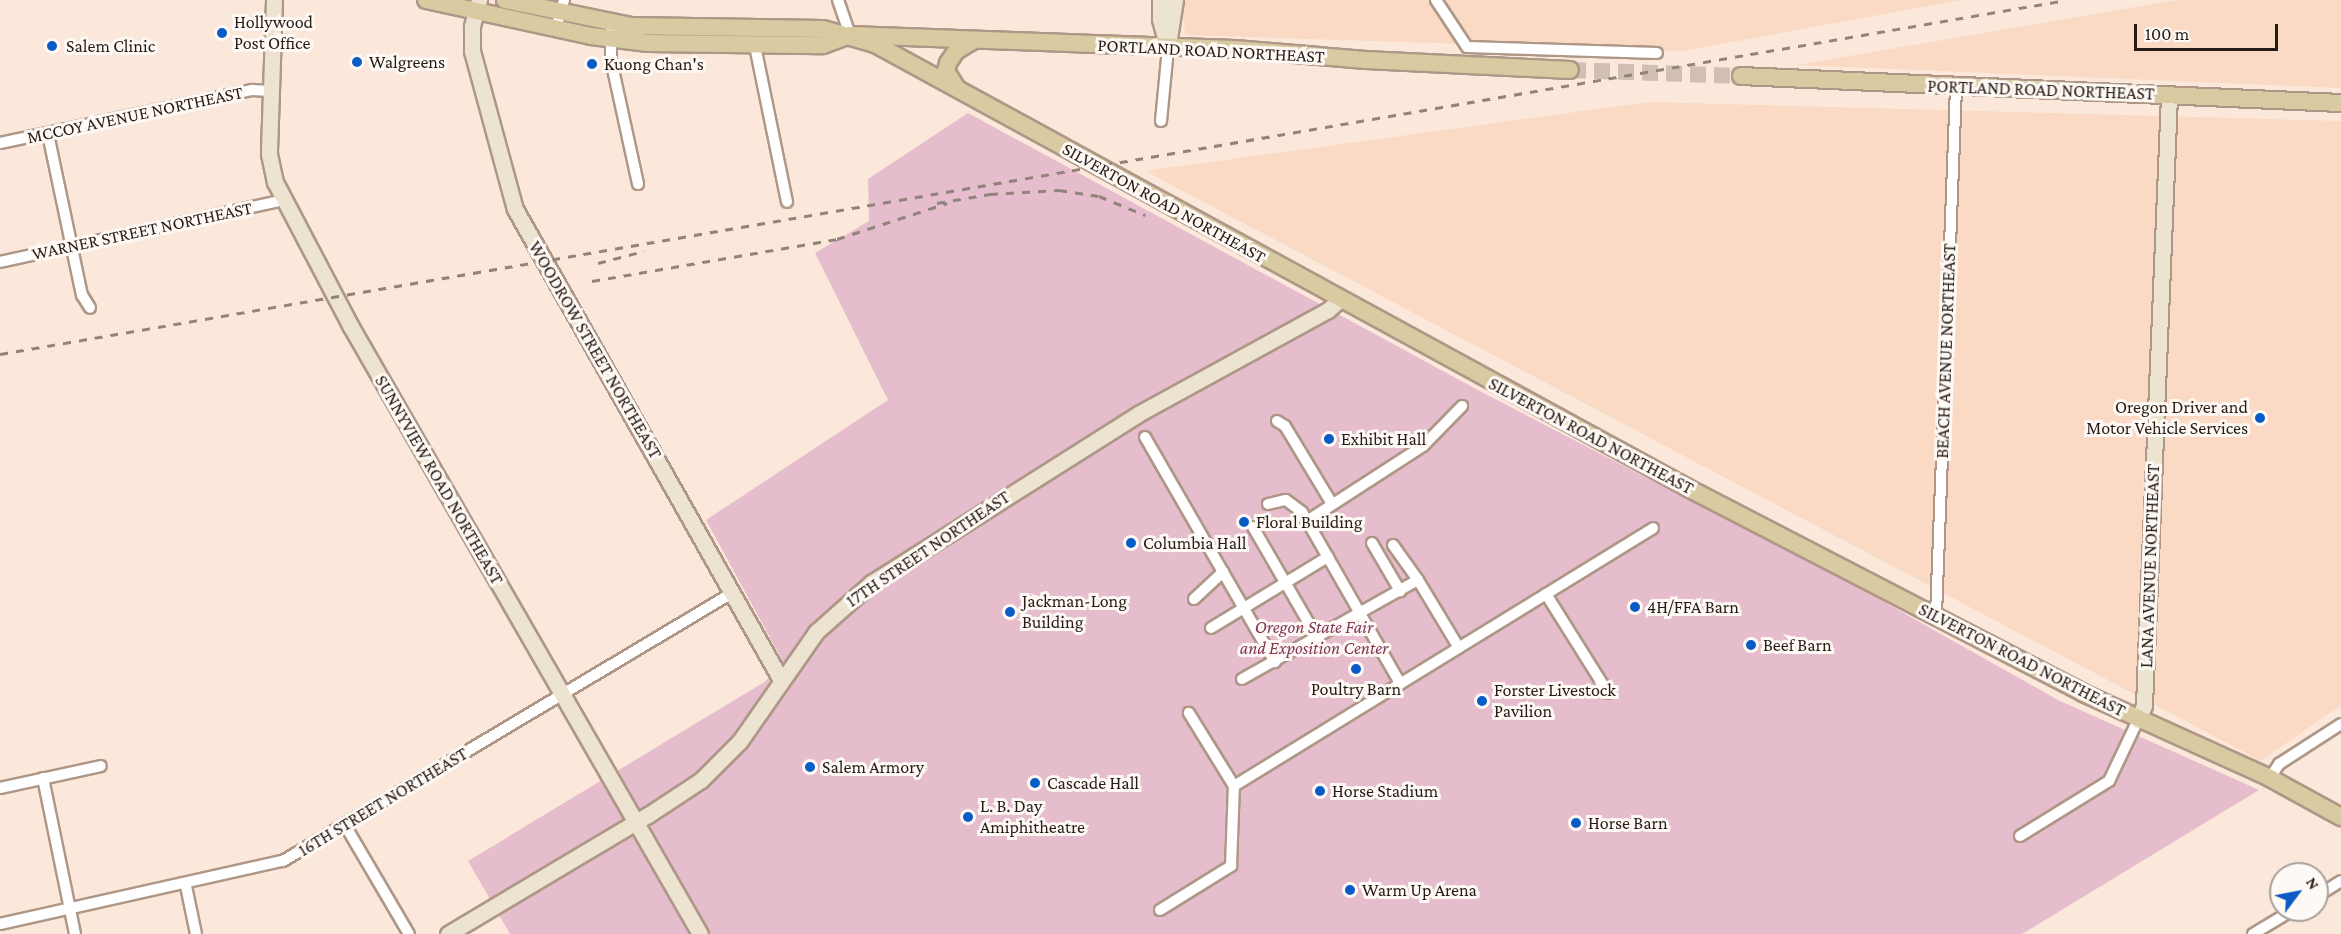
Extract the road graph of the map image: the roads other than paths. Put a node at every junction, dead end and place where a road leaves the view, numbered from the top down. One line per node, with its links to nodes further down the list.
1 (274, 0): 20 (main road, SUNNYVIEW ROAD NORTHEAST)
2 (426, 0): 8 (main road)
3 (506, 0): 9 (main road)
4 (838, 0): 11 (street)
5 (1160, 0): 14 (main road)
6 (1175, 0): 14 (main road)
7 (1436, 0): 15 (street)
8 (477, 5): 9 (main road); 48 (main road, WOODROW STREET NORTHEAST)
9 (560, 14): 10 (main road)
10 (611, 31): 11 (main road); 13 (main road); 26 (street)
11 (850, 35): 12 (main road, PORTLAND ROAD NORTHEAST); 13 (main road); 19 (main road, SILVERTON ROAD NORTHEAST)
12 (975, 39): 14 (main road, PORTLAND ROAD NORTHEAST); 19 (main road)
13 (755, 46): 28 (street)
14 (1168, 48): 16 (main road, PORTLAND ROAD NORTHEAST); 23 (street)
15 (1657, 53)
16 (1570, 70)
17 (1741, 76): 18 (main road, PORTLAND ROAD NORTHEAST)
18 (1956, 87): 21 (main road, PORTLAND ROAD NORTHEAST); 52 (street, BEACH AVENUE NORTHEAST)
19 (957, 89): 31 (main road, SILVERTON ROAD NORTHEAST)
20 (270, 92): 24 (street, MCCOY AVENUE NORTHEAST); 27 (main road, SUNNYVIEW ROAD NORTHEAST)
21 (2169, 95): 22 (main road, PORTLAND ROAD NORTHEAST); 64 (main road, LANA AVENUE NORTHEAST)
22 (2341, 103)
23 (1161, 121)
24 (48, 134): 25 (street, MCCOY AVENUE NORTHEAST); 29 (street)
25 (0, 143)
26 (638, 184)
27 (284, 200): 29 (street, WARNER STREET NORTHEAST); 62 (main road, SUNNYVIEW ROAD NORTHEAST)
28 (788, 202)
29 (72, 246): 30 (street, WARNER STREET NORTHEAST); 32 (street)
30 (0, 262)
31 (1339, 300): 52 (main road, SILVERTON ROAD NORTHEAST); 59 (main road, 17TH STREET NORTHEAST)
32 (90, 308)
33 (1462, 406): 37 (street)
34 (1277, 421): 37 (street)
35 (1145, 437): 44 (street)
36 (1268, 504): 38 (street)
37 (1332, 504): 38 (street)
38 (1307, 520): 43 (street)
39 (1253, 527): 46 (street)
40 (1653, 528): 49 (street)
41 (1372, 543): 47 (street)
42 (1393, 545): 45 (street)
43 (1328, 557): 46 (street); 53 (street)
44 (1223, 572): 50 (street); 51 (street)
45 (1418, 580): 47 (street); 56 (street)
46 (1285, 583): 51 (street); 55 (street)
47 (1400, 591): 53 (street)
48 (732, 593): 59 (main road, WOODROW STREET NORTHEAST); 62 (street, 16TH STREET NORTHEAST)
49 (1546, 594): 56 (street); 61 (street)
50 (1194, 599)
51 (1244, 608): 54 (street); 57 (street)
52 (1936, 615): 64 (main road, SILVERTON ROAD NORTHEAST)
53 (1359, 616): 55 (street); 60 (street)
54 (1211, 628)
55 (1318, 639): 57 (street)
56 (1459, 648): 60 (street)
57 (1275, 662): 58 (street)
58 (1242, 679)
59 (781, 680): 72 (main road, 17TH STREET NORTHEAST)
60 (1400, 683): 69 (street)
61 (1608, 693)
62 (562, 695): 72 (main road, SUNNYVIEW ROAD NORTHEAST); 73 (street, 16TH STREET NORTHEAST)
63 (1189, 713): 69 (street)
64 (2138, 720): 68 (main road, SILVERTON ROAD NORTHEAST); 74 (street, LANA AVENUE NORTHEAST)
65 (2341, 724): 68 (street)
66 (101, 766): 67 (street)
67 (44, 778): 70 (street); 76 (street)
68 (2270, 778): 71 (main road, SILVERTON ROAD NORTHEAST)
69 (1234, 786): 77 (street)
70 (0, 788)
71 (2341, 817)
72 (635, 823): 83 (main road, 17TH STREET NORTHEAST); 84 (main road, SUNNYVIEW ROAD NORTHEAST)
73 (345, 825): 75 (street, 16TH STREET NORTHEAST); 82 (street)
74 (2020, 836)
75 (186, 886): 76 (street, 16TH STREET NORTHEAST); 81 (street)
76 (70, 909): 79 (street, 16TH STREET NORTHEAST); 80 (street)
77 (1160, 910)
78 (2273, 922): 85 (street)
79 (0, 924)
80 (75, 934)
81 (196, 934)
82 (409, 934)
83 (448, 934)
84 (700, 934)
85 (2253, 934)

